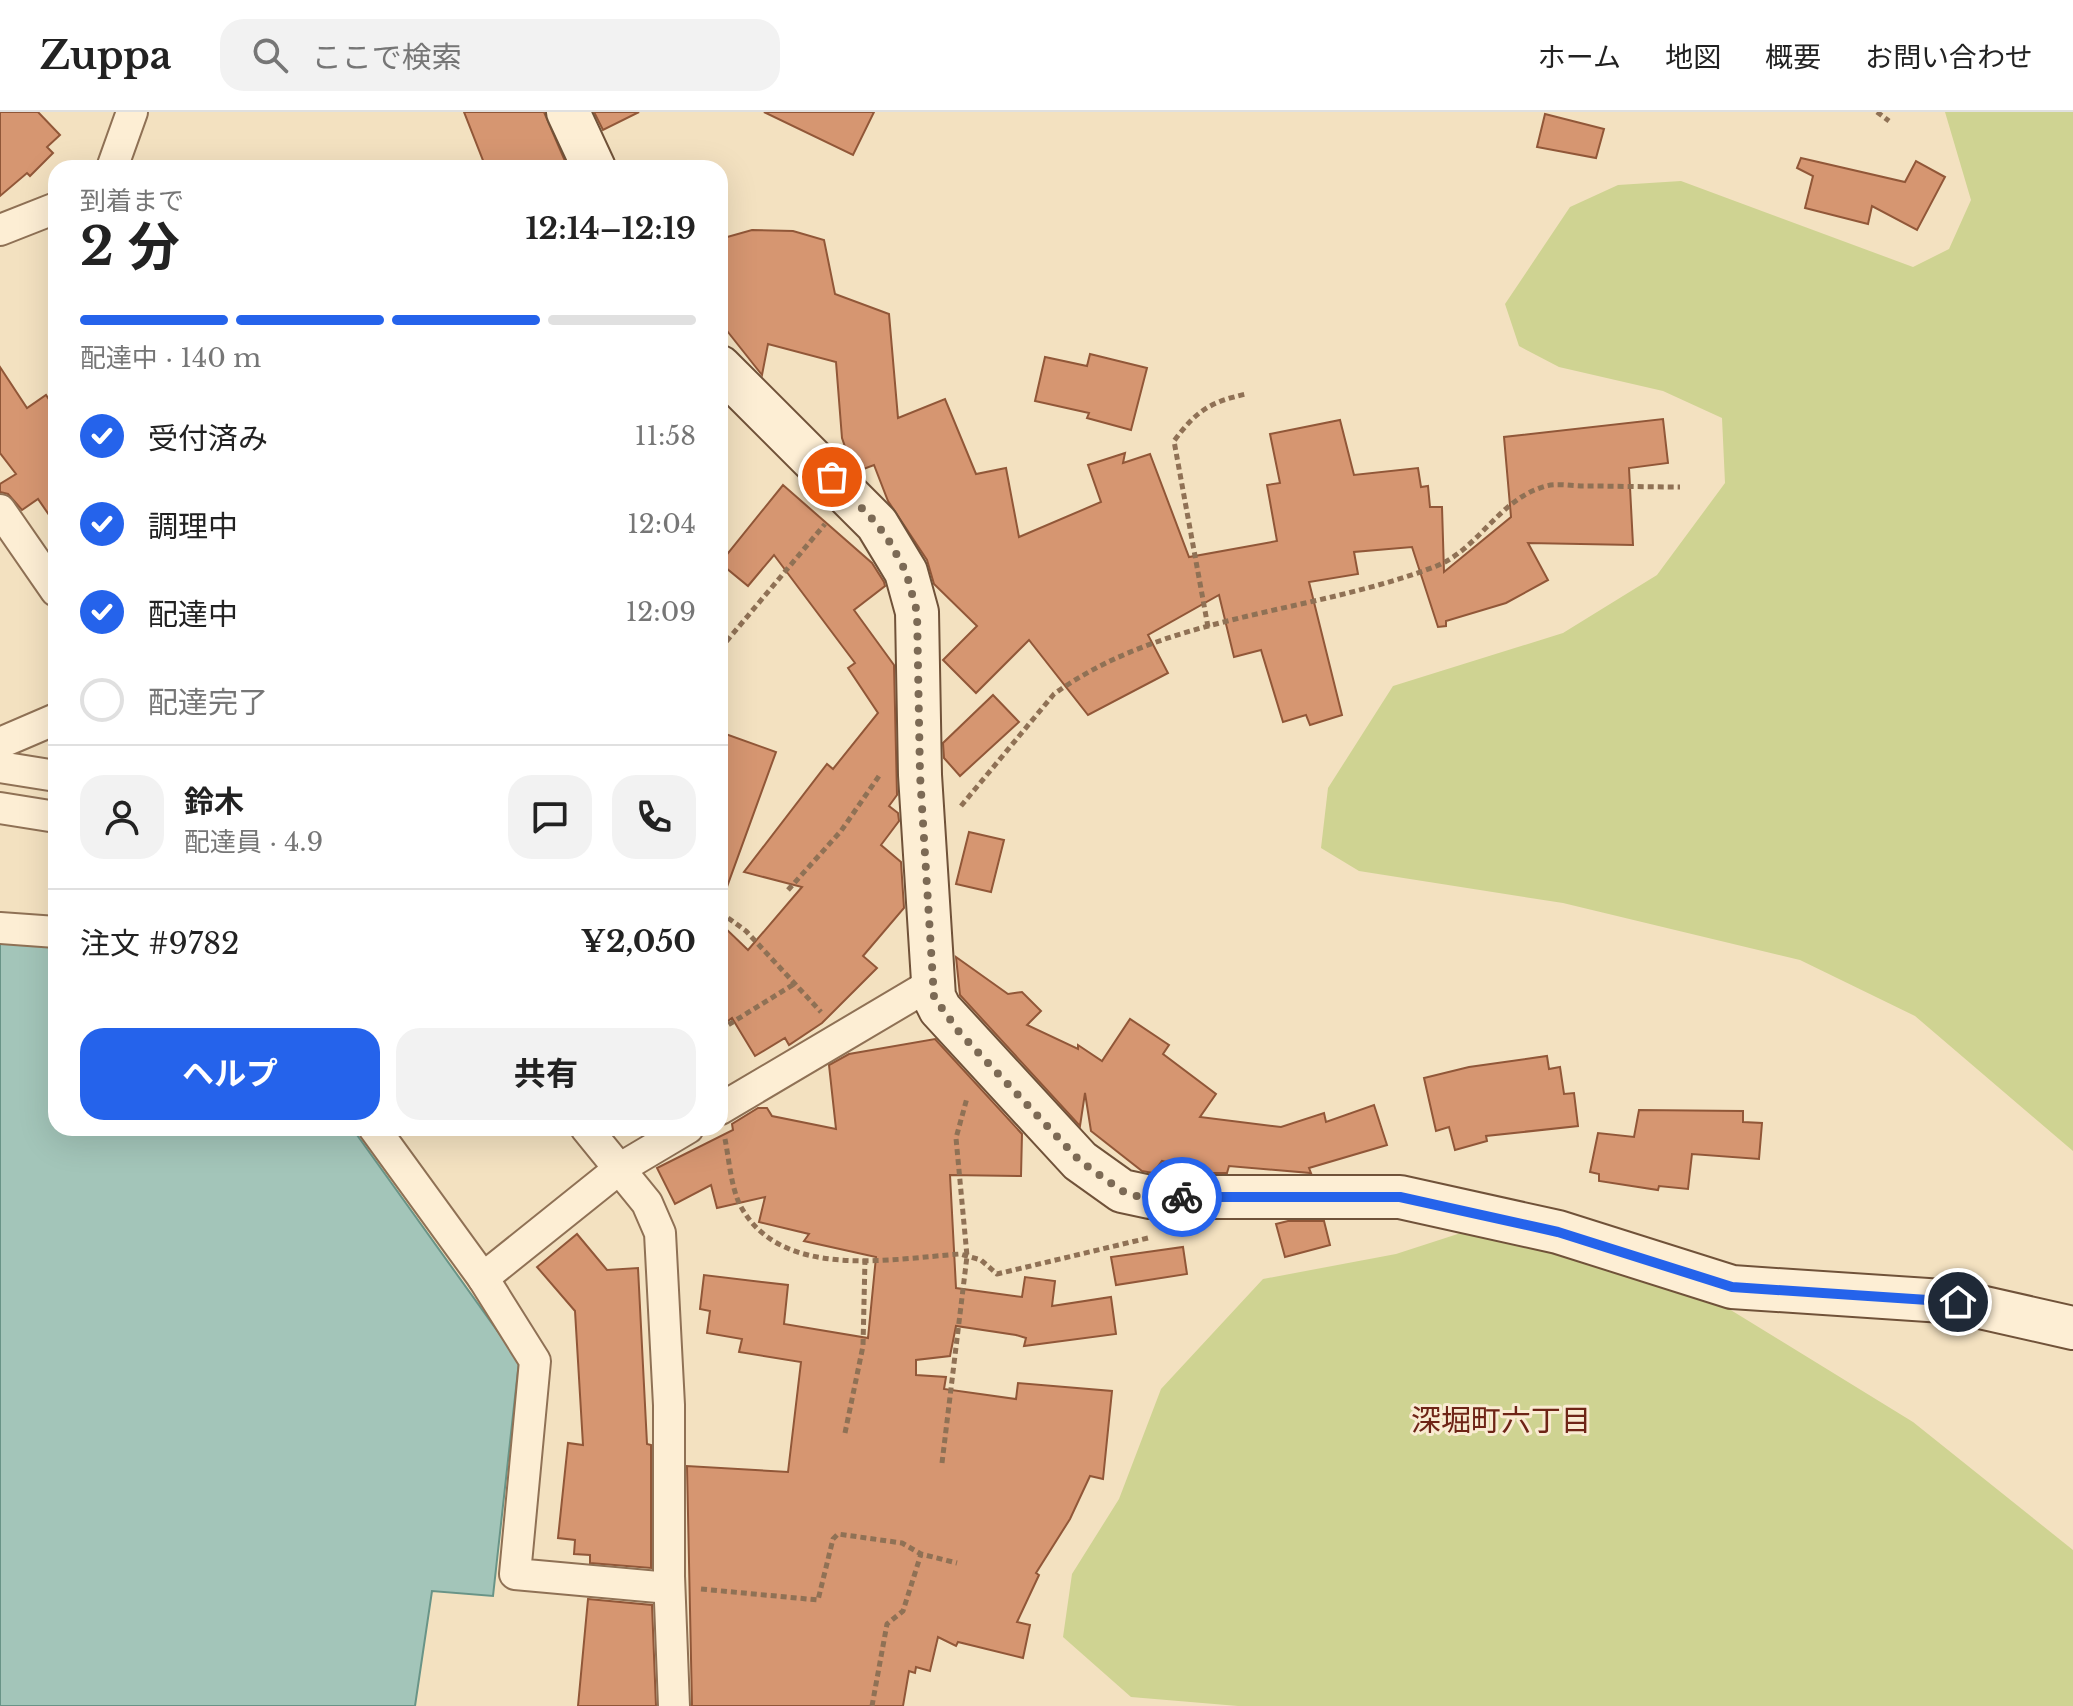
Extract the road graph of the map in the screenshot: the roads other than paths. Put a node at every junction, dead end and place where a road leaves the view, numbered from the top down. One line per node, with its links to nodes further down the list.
1 (132, 112): 3 (street)
2 (568, 112): 4 (main road)
3 (115, 160)
4 (590, 160)
5 (48, 211): 6 (street)
6 (0, 230)
7 (728, 375): 18 (main road)
8 (0, 510): 9 (street)
9 (48, 579)
10 (48, 722): 11 (street)
11 (0, 743)
12 (0, 767): 13 (street)
13 (48, 775)
14 (0, 808): 15 (street)
15 (48, 816)
16 (0, 928): 17 (street)
17 (48, 931)
18 (933, 983): 19 (street); 25 (main road)
19 (728, 1117)
20 (380, 1136): 24 (street)
21 (592, 1136): 23 (street)
22 (675, 1136): 23 (street)
23 (619, 1169): 24 (street); 26 (street)
24 (483, 1278): 26 (street)
25 (2073, 1328)
26 (669, 1588): 27 (street)
27 (674, 1706)

